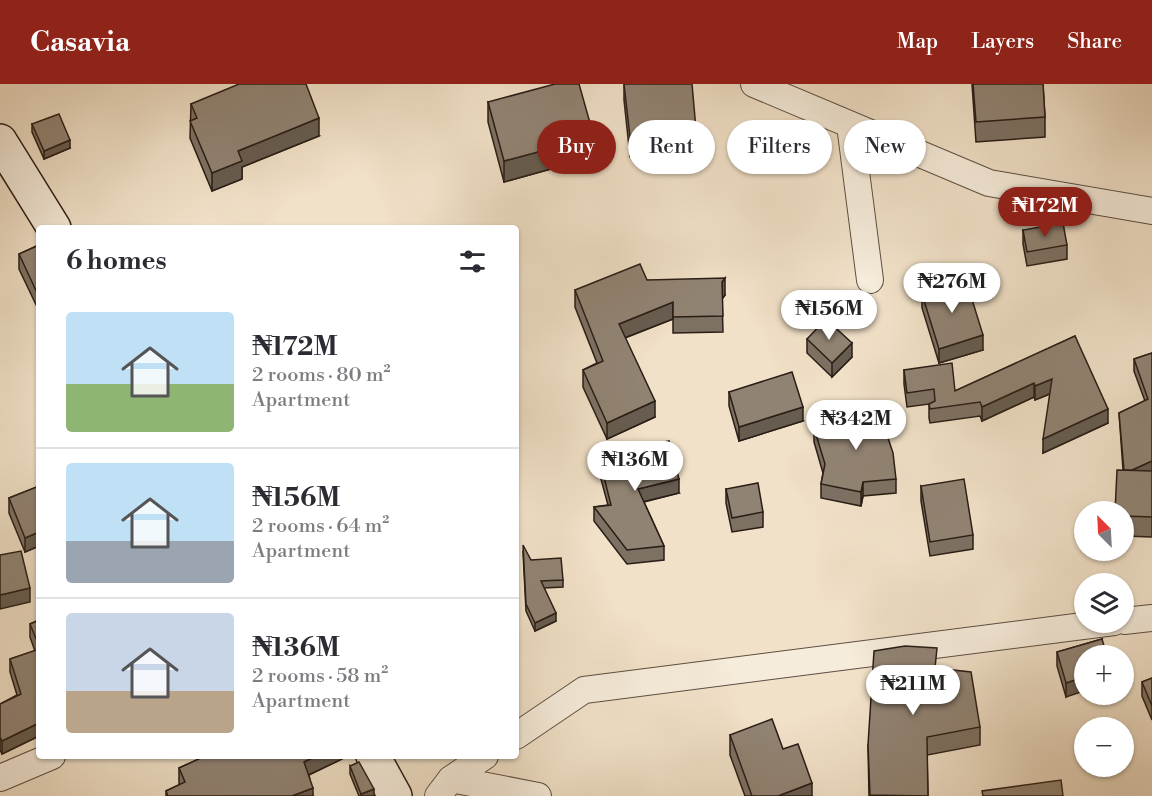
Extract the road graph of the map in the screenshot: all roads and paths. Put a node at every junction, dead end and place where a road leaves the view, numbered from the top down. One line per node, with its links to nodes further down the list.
1 (754, 84): 2 (street)
2 (844, 122)
3 (0, 141): 7 (street)
4 (926, 156): 6 (street)
5 (856, 174): 8 (street)
6 (1152, 211)
7 (52, 225)
8 (870, 280)
9 (1152, 618): 10 (street)
10 (1134, 620)
11 (1074, 627): 12 (street)
12 (519, 734)
13 (45, 759): 16 (street)
14 (375, 759): 18 (street)
15 (481, 759): 17 (street)
16 (0, 778)
17 (444, 788): 19 (street)
18 (395, 796)
19 (538, 796)

